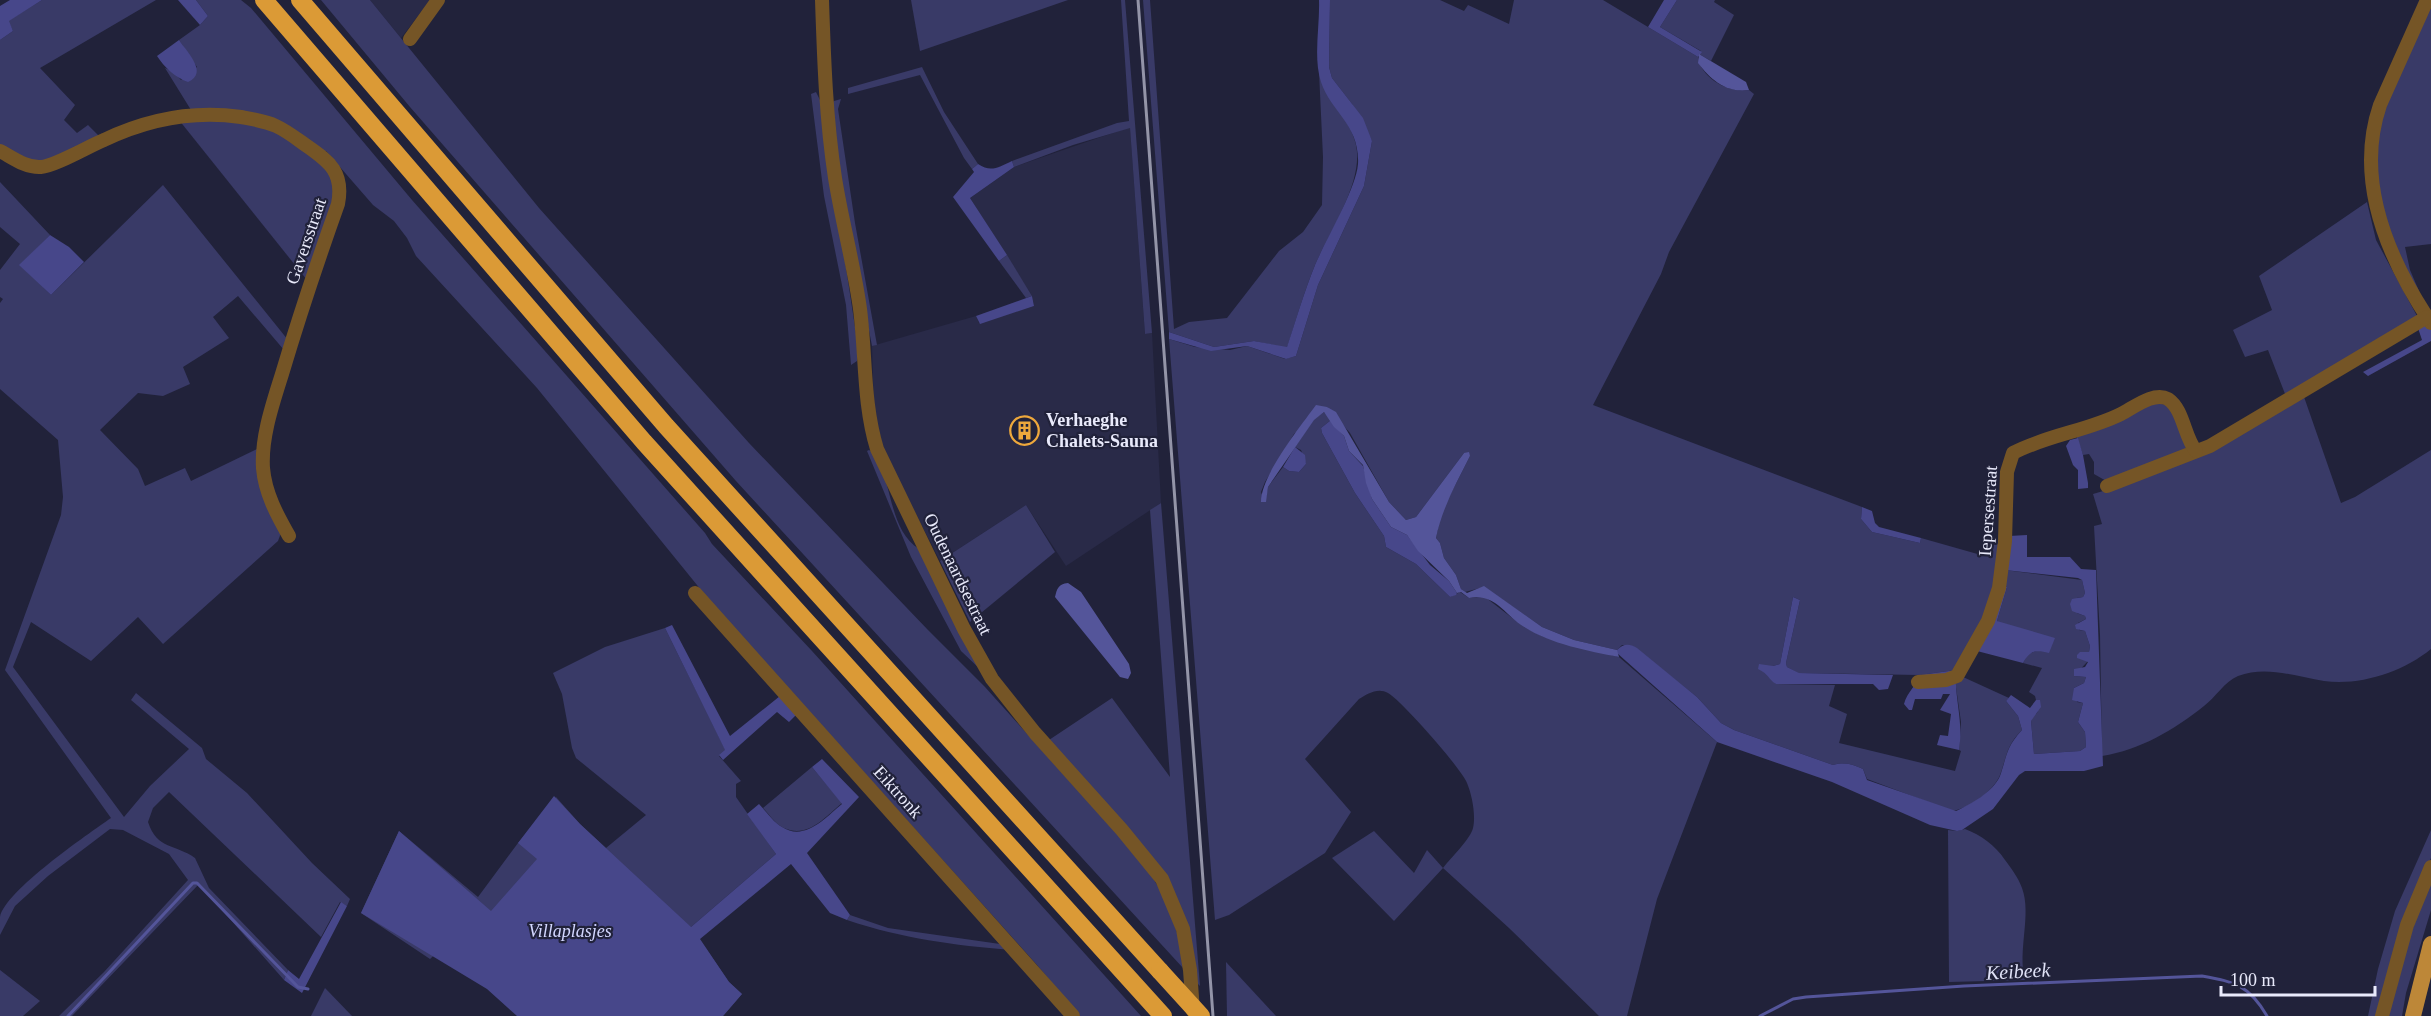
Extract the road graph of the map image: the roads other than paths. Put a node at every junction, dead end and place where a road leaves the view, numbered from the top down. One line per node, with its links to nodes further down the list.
1 (264, 0): 17 (highway)
2 (300, 0): 19 (highway, bridge)
3 (438, 0): 6 (street)
4 (822, 0): 18 (street, Oudenaardsestraat)
5 (2427, 0): 8 (street)
6 (410, 39)
7 (0, 151): 11 (street, Gaversstraat)
8 (2429, 320): 9 (street)
9 (2196, 451): 10 (street); 13 (street, Iepersestraat)
10 (2107, 486)
11 (289, 536)
12 (696, 593): 16 (street, Eiktronk)
13 (1918, 682)
14 (2431, 867): 20 (street)
15 (2431, 944): 21 (main road)
16 (1073, 1016)
17 (1163, 1016)
18 (1193, 1016)
19 (1201, 1016)
20 (2382, 1016)
21 (2413, 1016)

